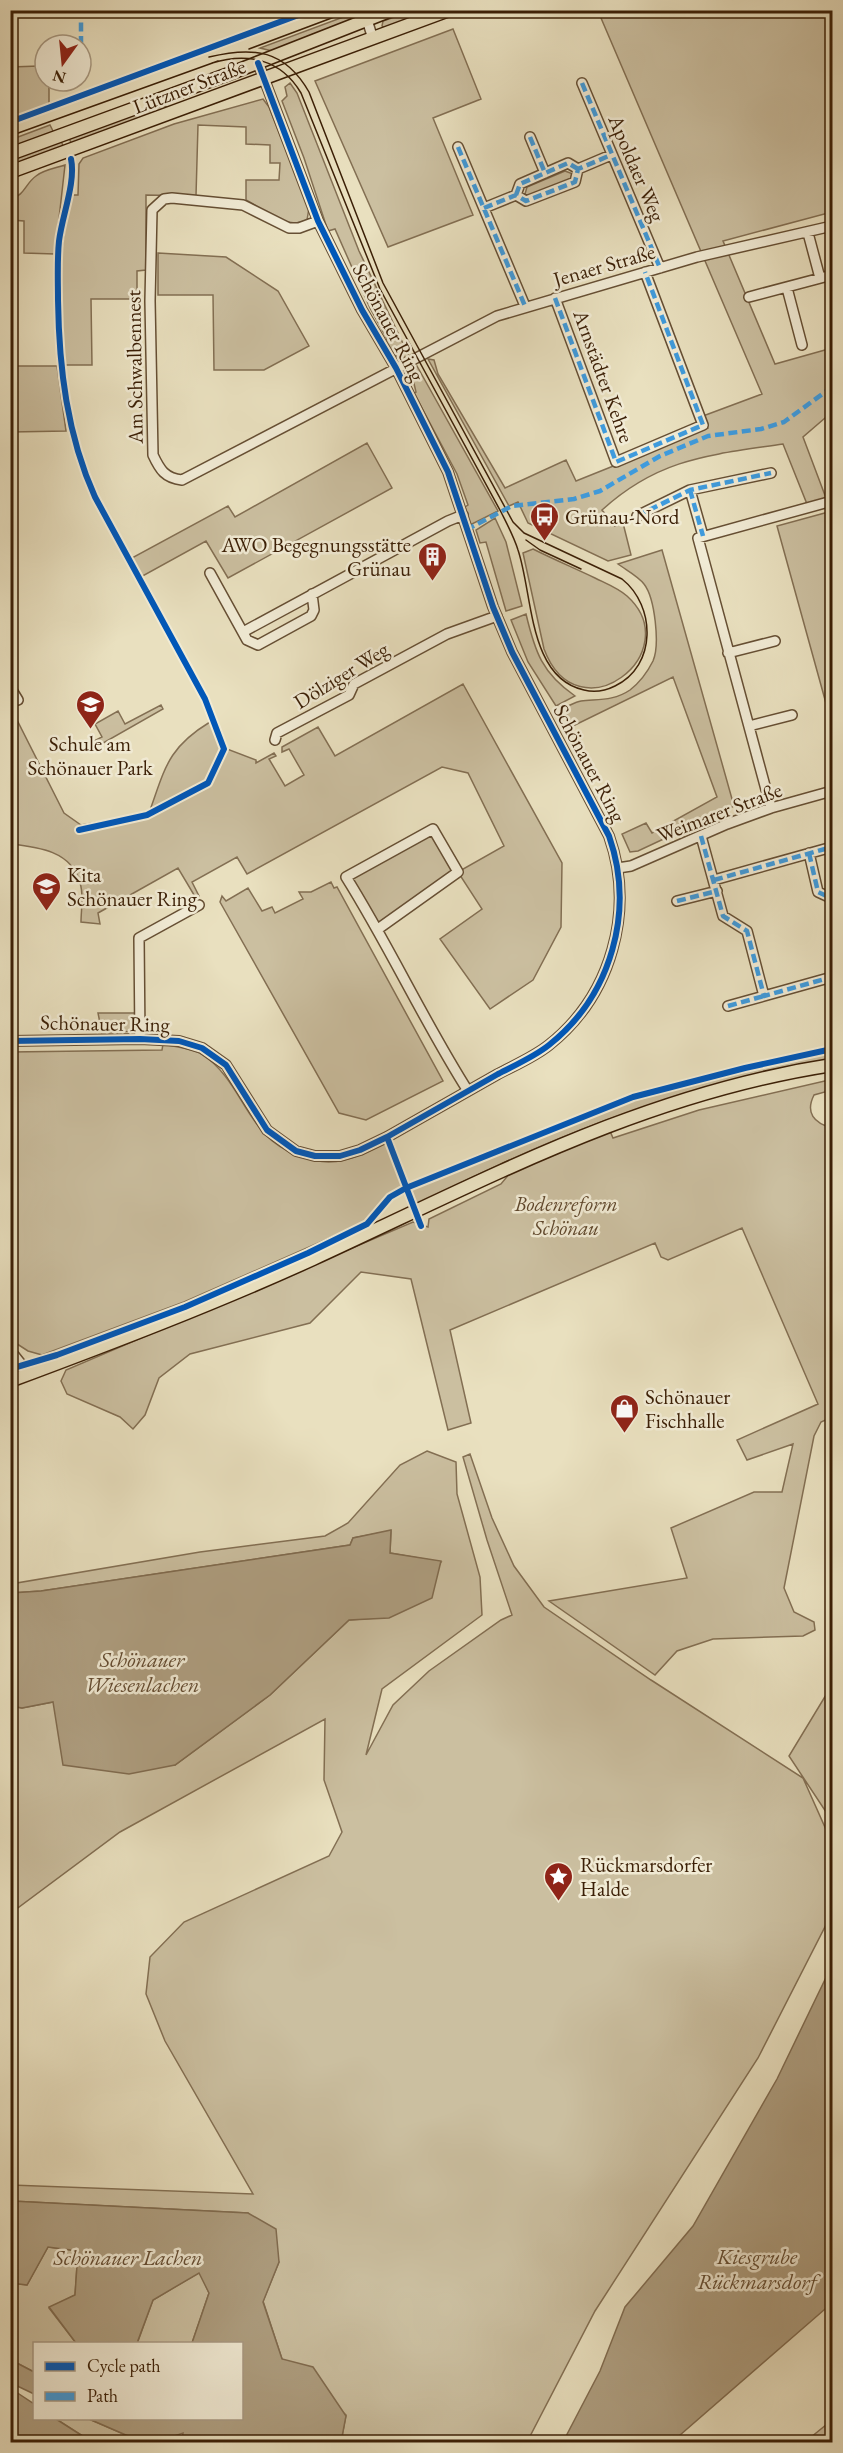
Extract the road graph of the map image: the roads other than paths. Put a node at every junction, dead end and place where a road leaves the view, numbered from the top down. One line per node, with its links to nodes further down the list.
1 (392, 10): 3 (main road, Lützner Straße)
2 (449, 10): 4 (main road, Lützner Straße)
3 (365, 16): 4 (street); 5 (main road, Lützner Straße)
4 (373, 39): 6 (main road, Lützner Straße)
5 (258, 63): 6 (street, Schönauer Ring); 10 (main road, Lützner Straße)
6 (265, 79): 13 (main road, Lützner Straße); 17 (street, Schönauer Ring)
7 (582, 83): 11 (street, Apoldaer Weg)
8 (530, 137): 14 (street)
9 (458, 147): 16 (street)
10 (10, 153)
11 (611, 155): 12 (street); 20 (street, Apoldaer Weg)
12 (578, 169): 14 (street); 15 (street)
13 (10, 172)
14 (545, 173): 15 (street)
15 (516, 195): 16 (street)
16 (484, 208): 27 (street)
17 (318, 221): 29 (street, Schönauer Ring); 29 (street, Am Schwalbennest)
18 (832, 226): 19 (street, Jenaer Straße)
19 (808, 233): 20 (street, Jenaer Straße); 23 (street)
20 (660, 268): 21 (street, Jenaer Straße)
21 (645, 272): 26 (street, Jenaer Straße); 26 (street, Arnstädter Kehre)
22 (832, 274): 23 (street)
23 (820, 278): 24 (street)
24 (787, 288): 25 (street); 28 (street)
25 (749, 297)
26 (555, 298): 27 (street, Jenaer Straße)
27 (525, 306): 29 (street, Jenaer Straße)
28 (802, 345)
29 (396, 368): 33 (street, Schönauer Ring)
30 (771, 472): 31 (street)
31 (690, 490): 34 (street); 35 (street)
32 (832, 501): 35 (street)
33 (463, 515): 37 (street); 38 (street, Schönauer Ring)
34 (637, 516)
35 (700, 538): 41 (street)
36 (210, 573): 39 (street)
37 (312, 594): 39 (street); 39 (street)
38 (497, 616): 46 (street, Dölziger Weg); 52 (street, Schönauer Ring)
39 (243, 632)
40 (775, 641): 41 (street)
41 (729, 653): 45 (street)
42 (10, 687): 43 (street)
43 (18, 700)
44 (792, 715): 45 (street)
45 (749, 726): 48 (street)
46 (275, 740)
47 (832, 791): 48 (street, Weimarer Straße)
48 (771, 808): 49 (street, Weimarer Straße)
49 (701, 836): 52 (street, Weimarer Straße); 53 (street)
50 (832, 847): 51 (street)
51 (809, 853): 53 (street); 56 (street)
52 (618, 868): 65 (street, Schönauer Ring)
53 (714, 880): 54 (street)
54 (717, 891): 55 (street); 60 (street)
55 (677, 901)
56 (832, 903)
57 (199, 905): 62 (street)
58 (378, 929): 58 (street); 65 (street)
59 (832, 977): 60 (street)
60 (764, 996): 61 (street)
61 (728, 1006)
62 (140, 1039): 63 (street, Schönauer Ring); 65 (street, Schönauer Ring)
63 (10, 1041)
64 (832, 1065): 67 (main road)
65 (468, 1091)
66 (10, 1350): 67 (street)
67 (29, 1374): 68 (main road)
68 (10, 1381)

